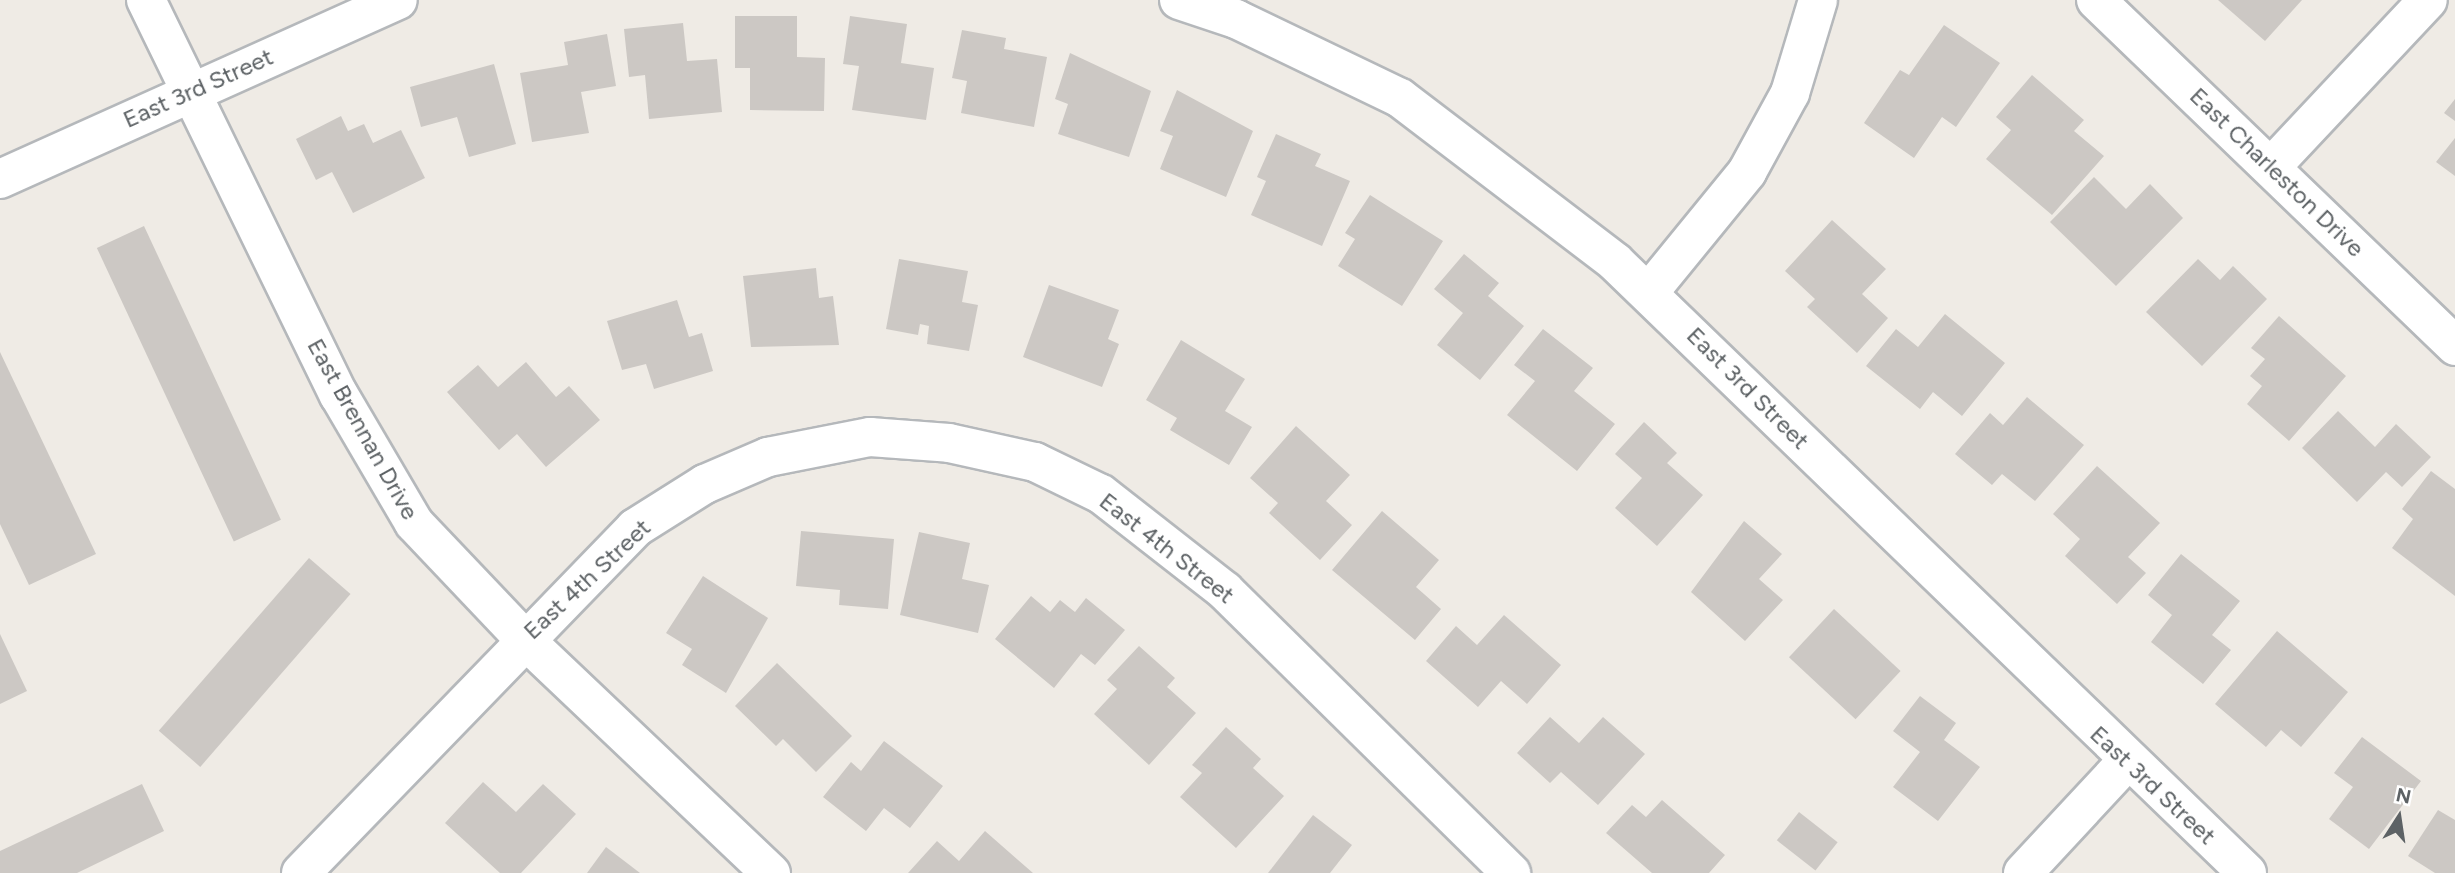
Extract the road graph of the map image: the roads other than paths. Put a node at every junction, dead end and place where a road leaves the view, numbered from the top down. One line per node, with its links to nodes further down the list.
1 (146, 0): 7 (street, East Brennan Drive)
2 (398, 0): 7 (street, East 3rd Street)
3 (1179, 0): 10 (street, East 3rd Street)
4 (1818, 0): 10 (street)
5 (2096, 0): 8 (street, East Charleston Drive)
6 (2428, 0): 8 (street)
7 (192, 90): 9 (street, East 3rd Street); 12 (street, East Brennan Drive)
8 (2273, 165): 11 (street, East Charleston Drive)
9 (0, 179)
10 (1650, 291): 13 (street, East 3rd Street)
11 (2455, 346)
12 (523, 638): 14 (street, East 4th Street); 15 (street, East Brennan Drive); 16 (street, East 4th Street)
13 (2126, 762): 17 (street); 18 (street, East 3rd Street)
14 (301, 873)
15 (771, 873)
16 (1511, 873)
17 (2022, 873)
18 (2247, 873)

